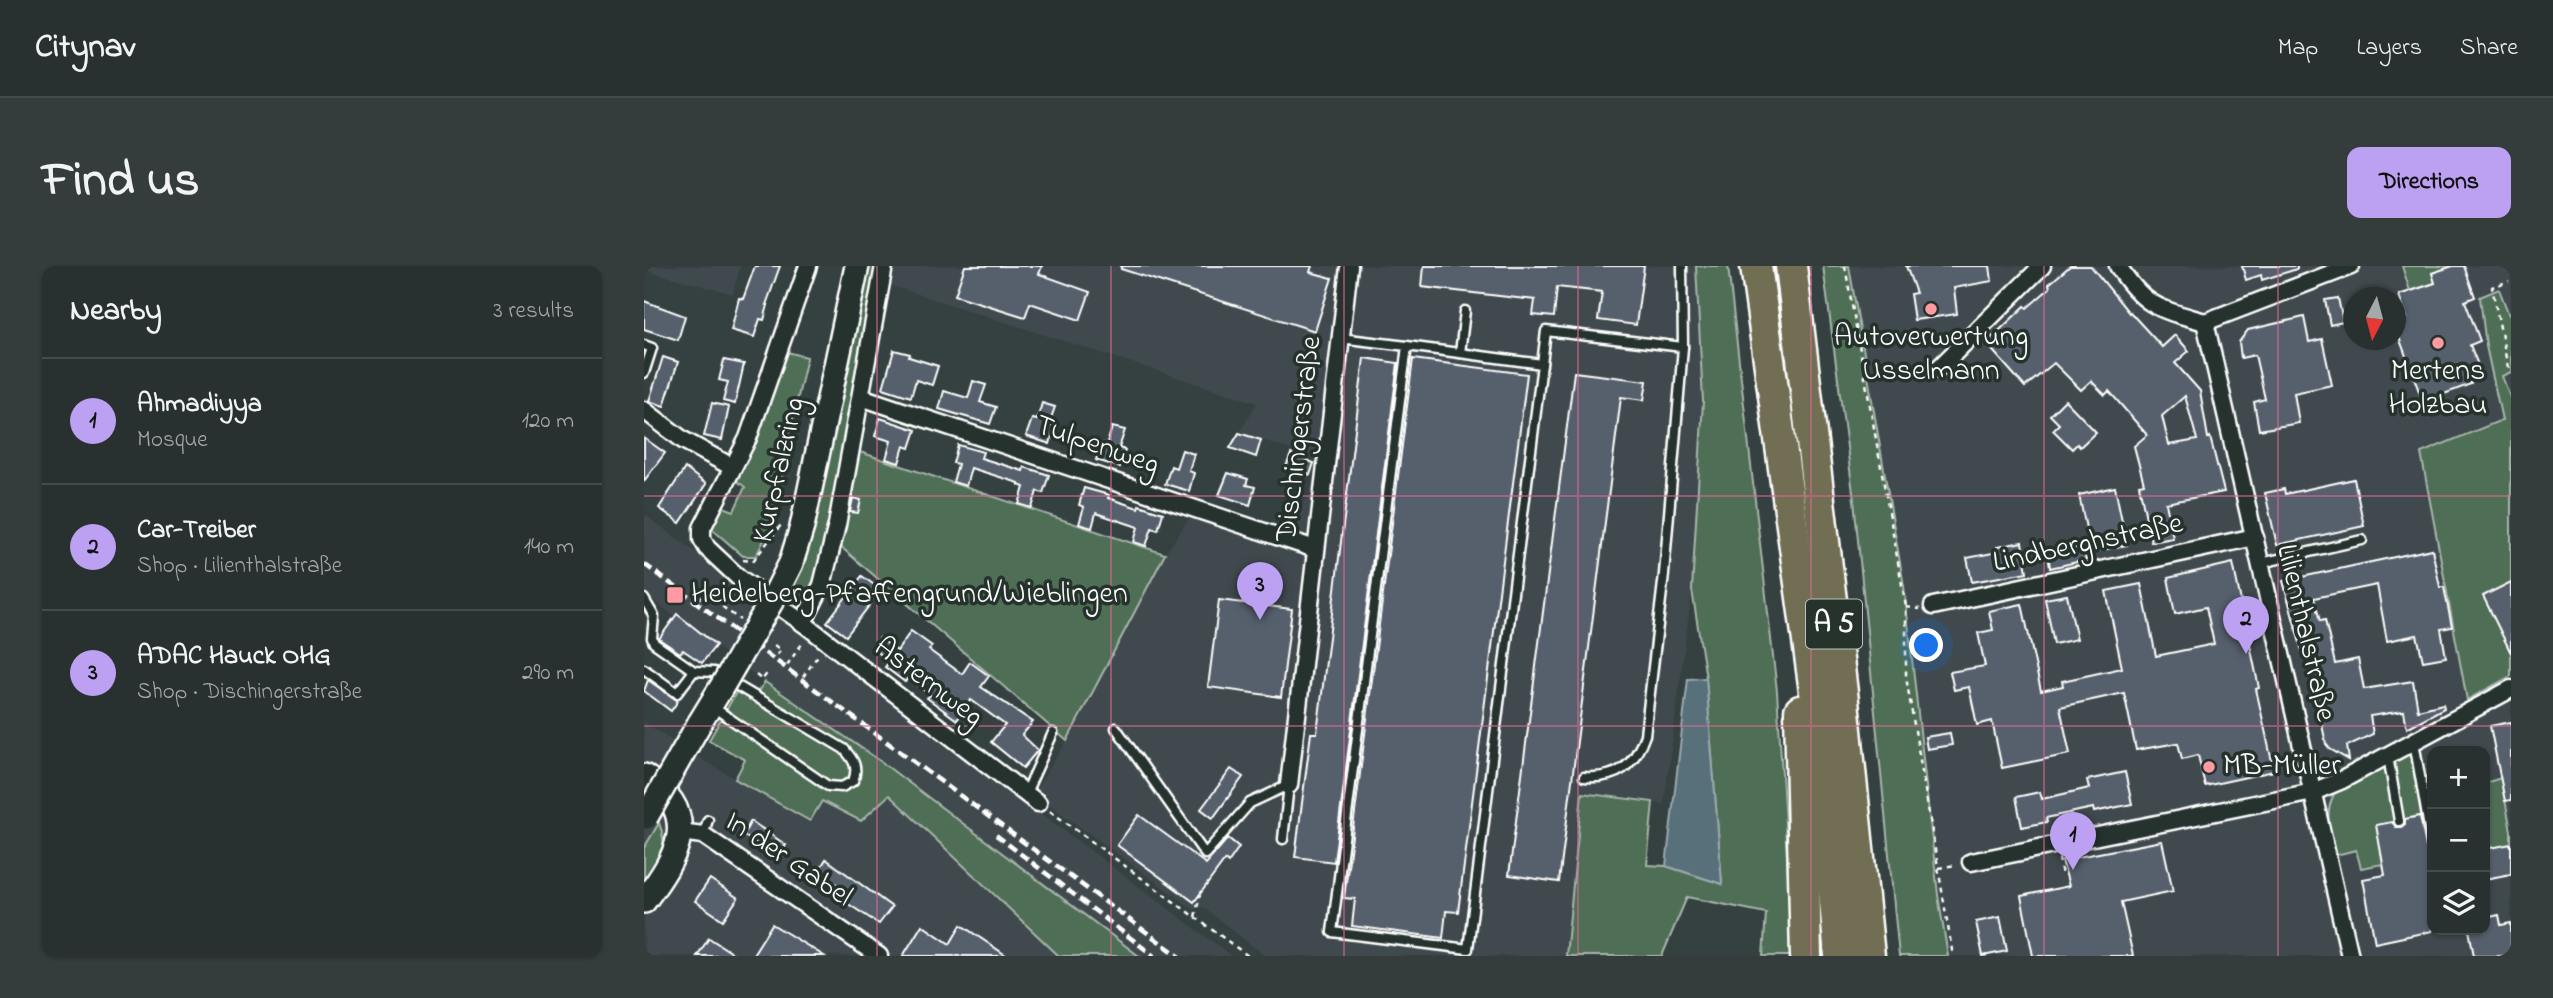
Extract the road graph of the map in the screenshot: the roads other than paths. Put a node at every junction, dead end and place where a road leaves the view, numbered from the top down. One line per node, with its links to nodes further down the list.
1 (808, 266): 23 (street)
2 (857, 266): 36 (main road, Kurpfalzring, bridge)
3 (884, 266): 21 (street)
4 (1349, 266): 13 (street, Dischingerstraße)
5 (1682, 266): 16 (lane)
6 (1756, 266): 30 (highway, A 5)
7 (1791, 266): 53 (highway, A 5)
8 (2042, 266): 19 (street)
9 (2118, 266): 12 (street)
10 (2349, 266): 12 (street)
11 (1465, 311): 17 (lane)
12 (2206, 322): 24 (street, Lilienthalstraße)
13 (1340, 338): 15 (lane); 26 (street, Dischingerstraße)
14 (644, 345): 20 (lane)
15 (1407, 346): 17 (lane); 18 (lane)
16 (1683, 347): 18 (lane); 42 (lane)
17 (1461, 353): 18 (lane)
18 (1542, 364)
19 (1938, 369)
20 (644, 373)
21 (861, 397): 26 (street, Tulpenweg); 31 (street)
22 (644, 410): 23 (street)
23 (733, 467): 31 (street, Asternweg)
24 (2255, 537): 27 (street, Lilienthalstraße); 29 (street, Lindberghstraße)
25 (2361, 541): 27 (lane)
26 (1315, 549): 43 (street, Dischingerstraße)
27 (2261, 563): 44 (street, Lilienthalstraße)
28 (644, 599): 32 (lane)
29 (1933, 606)
30 (1805, 613): 56 (highway); 57 (highway, A 5)
31 (803, 623): 45 (street, Asternweg)
32 (694, 671): 33 (lane); 36 (lane)
33 (647, 672): 34 (lane)
34 (644, 683)
35 (2511, 689): 39 (street)
36 (710, 697): 36 (lane); 47 (main road, Kurpfalzring, bridge)
37 (1116, 728): 43 (lane)
38 (1053, 733): 45 (lane)
39 (2414, 742): 40 (street); 46 (lane)
40 (2388, 756): 44 (street); 48 (lane)
41 (644, 776): 49 (main road)
42 (1584, 777)
43 (1289, 785): 50 (lane)
44 (2313, 792): 51 (street); 58 (street, Lilienthalstraße)
45 (1032, 798)
46 (2427, 816)
47 (645, 818)
48 (2399, 821)
49 (697, 829): 52 (main road); 54 (street, In der Gabel)
50 (1283, 839)
51 (1971, 862)
52 (644, 901)
53 (1871, 948)
54 (857, 949): 55 (street, In der Gabel)
55 (879, 956)
56 (1806, 956)
57 (1840, 956)
58 (2350, 956)

